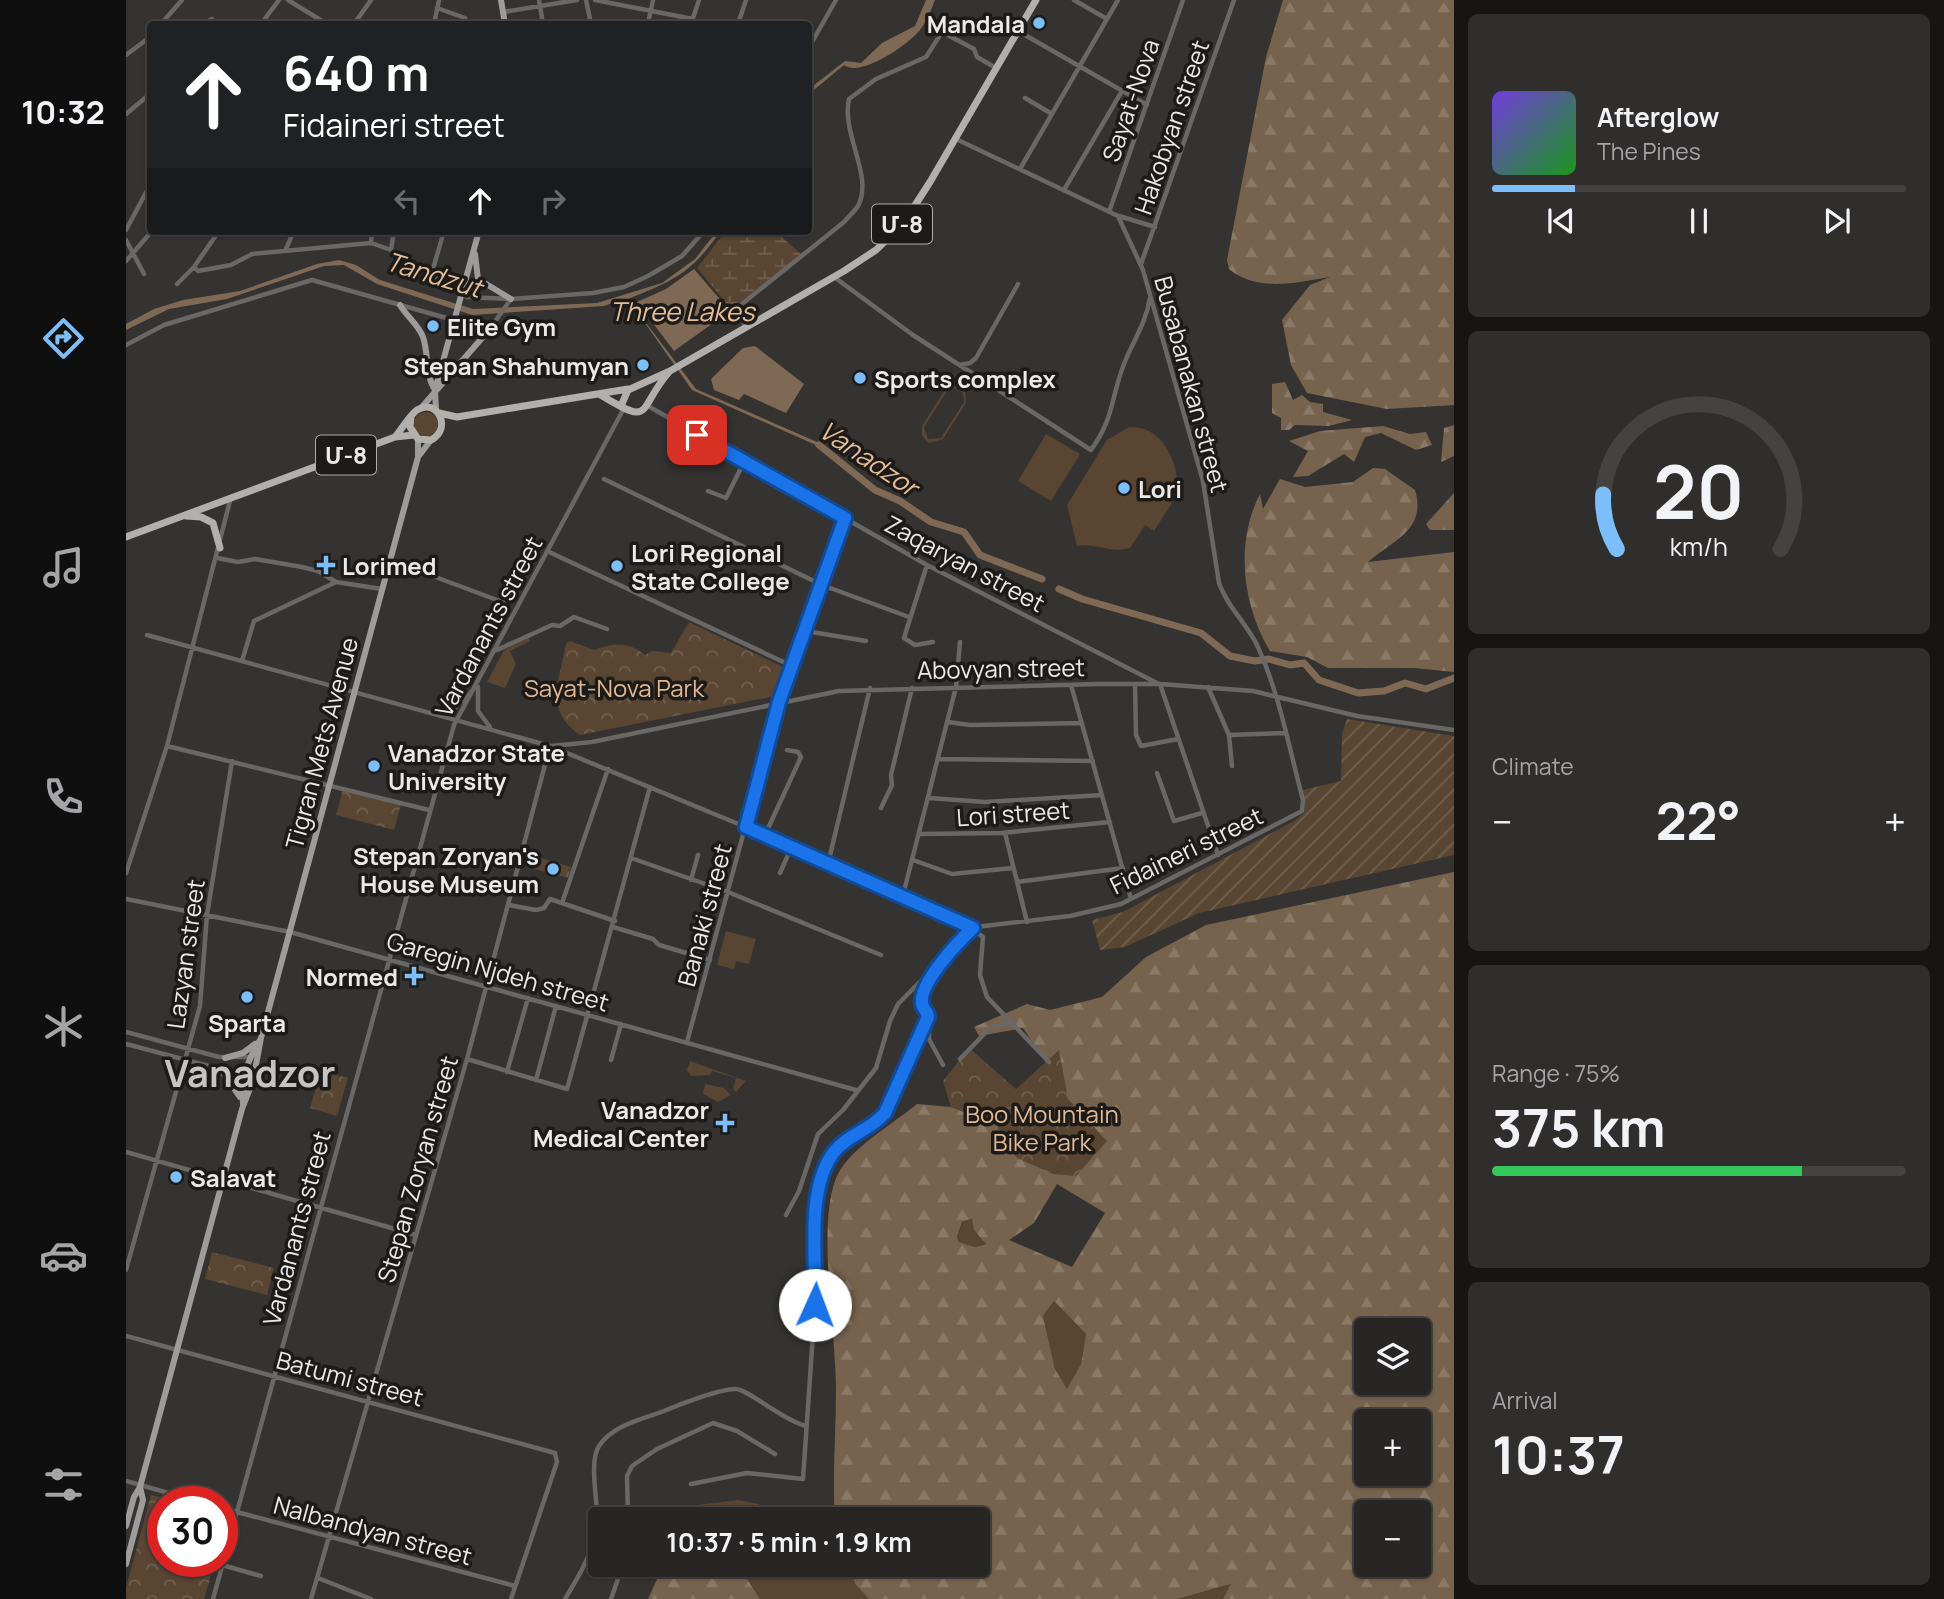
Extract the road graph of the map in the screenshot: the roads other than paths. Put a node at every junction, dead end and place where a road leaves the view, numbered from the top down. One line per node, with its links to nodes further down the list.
1 (182, 0): 26 (street)
2 (279, 0): 28 (street)
3 (288, 0): 29 (street)
4 (371, 0): 30 (street)
5 (439, 0): 21 (street)
6 (501, 0): 23 (main road)
7 (577, 0): 20 (street)
8 (586, 0): 35 (street)
9 (595, 0): 19 (street)
10 (653, 0): 22 (street)
11 (699, 0): 38 (street)
12 (746, 0): 39 (street)
13 (836, 0): 42 (street)
14 (1036, 0): 40 (highway, Մ-8)
15 (1074, 0): 25 (street)
16 (1118, 0): 25 (street)
17 (1183, 0): 49 (street, Sayat-Nova)
18 (1234, 0): 58 (street, Hakobyan street)
19 (610, 1): 22 (street)
20 (540, 3): 23 (street); 34 (street)
21 (437, 8): 31 (street); 32 (street)
22 (651, 11): 36 (street); 37 (street)
23 (503, 12): 33 (main road)
24 (212, 19): 27 (street)
25 (1107, 19): 44 (street)
26 (164, 21)
27 (208, 21)
28 (263, 21)
29 (322, 21)
30 (356, 21)
31 (435, 21)
32 (466, 21)
33 (504, 21)
34 (543, 21)
35 (590, 21)
36 (649, 21)
37 (688, 21)
38 (692, 21)
39 (739, 21)
40 (1018, 32): 44 (street); 45 (highway, Մ-8)
41 (147, 39): 43 (street)
42 (812, 42)
43 (126, 55)
44 (1080, 66): 46 (street); 51 (street)
45 (997, 68): 52 (highway, Մ-8); 85 (street)
46 (1122, 91): 49 (street); 54 (street)
47 (1025, 98): 51 (street)
48 (147, 99): 50 (street)
49 (1147, 105): 56 (street, Sayat-Nova)
50 (126, 114)
51 (1052, 114): 53 (street)
52 (956, 139): 53 (street); 79 (highway, Մ-8)
53 (1020, 169): 54 (street)
54 (1063, 190): 56 (street)
55 (147, 191): 59 (street)
56 (1109, 212): 57 (street)
57 (1118, 216): 58 (street); 75 (street, Busabanakan street)
58 (1155, 227): 75 (street, Hakobyan street)
59 (126, 230)
60 (149, 235): 73 (street)
61 (216, 235): 76 (street)
62 (292, 235): 70 (street)
63 (371, 235): 69 (street)
64 (393, 235): 72 (street)
65 (443, 235): 78 (street)
66 (478, 235): 71 (main road)
67 (700, 235): 83 (street)
68 (126, 240): 73 (street)
69 (370, 243): 70 (street); 72 (street)
70 (286, 249): 76 (street)
71 (474, 249): 83 (main road); 92 (main road)
72 (391, 250): 78 (street)
73 (133, 257): 74 (street); 77 (street)
74 (126, 261)
75 (1141, 265): 82 (street, Busabanakan street)
76 (194, 267): 80 (street)
77 (144, 274)
78 (431, 276): 83 (street)
79 (834, 277): 85 (highway, Մ-8); 88 (street)
80 (177, 284)
81 (1018, 284): 88 (street)
82 (1150, 296): 88 (street); 141 (street, Busabanakan street)
83 (511, 299): 86 (street)
84 (400, 305): 86 (street); 87 (street); 92 (main road)
85 (746, 327): 89 (highway, Մ-8)
86 (489, 330): 92 (main road)
87 (126, 345)
88 (960, 366)
89 (670, 371): 90 (highway, Մ-8); 94 (highway)
90 (640, 387): 91 (highway); 94 (highway)
91 (630, 389): 93 (highway); 96 (highway)
92 (435, 390): 95 (main road); 97 (main road)
93 (598, 394): 96 (highway); 99 (highway)
94 (649, 404): 96 (highway); 105 (street, Zaqaryan street)
95 (421, 408): 97 (highway); 98 (highway)
96 (622, 408): 113 (street, Vardanants street)
97 (438, 412): 99 (highway); 100 (highway)
98 (411, 417): 101 (highway, Մ-8); 102 (highway)
99 (457, 417): 100 (highway)
100 (443, 427): 103 (highway)
101 (395, 437): 102 (highway, Մ-8); 108 (highway, Մ-8)
102 (416, 437): 103 (highway); 104 (main road, Tigran Mets Avenue)
103 (431, 440): 104 (main road, Tigran Mets Avenue)
104 (418, 457): 115 (main road, Tigran Mets Avenue)
105 (744, 462): 107 (street); 110 (street, Zaqaryan street)
106 (604, 479): 118 (street)
107 (708, 491)
108 (231, 497): 109 (highway, Մ-8); 112 (street)
109 (182, 516): 111 (highway, Մ-8); 112 (highway)
110 (845, 518): 116 (street, Zaqaryan street); 118 (street, Banaki street)
111 (126, 537)
112 (220, 548): 114 (street)
113 (547, 551): 129 (street, Vardanants street); 131 (street)
114 (218, 558): 117 (street); 128 (street)
115 (390, 561): 119 (main road, Tigran Mets Avenue); 120 (street)
116 (927, 565): 121 (street); 134 (street, Zaqaryan street)
117 (337, 582): 119 (street); 130 (street)
118 (822, 584): 121 (street); 123 (street, Banaki street)
119 (382, 589): 140 (main road, Tigran Mets Avenue)
120 (505, 603)
121 (908, 620): 126 (street)
122 (607, 629): 129 (street)
123 (806, 631): 125 (street); 131 (street, Banaki street)
124 (147, 635): 128 (street)
125 (866, 640)
126 (933, 642)
127 (960, 642): 136 (street)
128 (194, 648): 130 (street); 152 (street)
129 (496, 650): 132 (street, Vardanants street)
130 (242, 661): 140 (street)
131 (792, 666): 142 (street, Banaki street)
132 (479, 683): 143 (street); 144 (street, Vardanants street); 147 (street)
133 (1135, 684): 134 (street, Abovyan street); 135 (street, Abovyan street); 151 (street)
134 (1160, 684): 137 (street, Abovyan street); 151 (street)
135 (1071, 685): 136 (street, Abovyan street); 146 (street)
136 (956, 687): 139 (street, Abovyan street); 145 (street)
137 (1209, 687): 141 (street, Abovyan street); 150 (street)
138 (870, 688): 139 (street, Abovyan street); 142 (street, Abovyan street); 179 (street)
139 (912, 688): 165 (street)
140 (355, 691): 143 (street); 161 (main road, Tigran Mets Avenue)
141 (1275, 697): 148 (street, Abovyan street); 149 (street, Busabanakan street)
142 (779, 702): 153 (street, Abovyan street); 170 (street, Banaki street)
143 (439, 714): 144 (street)
144 (458, 719): 147 (street); 166 (street, Vardanants street)
145 (948, 722): 146 (street); 155 (street)
146 (1082, 723): 157 (street)
147 (493, 729): 153 (street)
148 (1454, 730)
149 (1285, 733): 150 (street); 167 (street, Busabanakan street)
150 (1229, 735): 158 (street)
151 (1178, 739): 168 (street)
152 (167, 746): 156 (street); 182 (street)
153 (550, 746): 159 (street); 191 (street, Stepan Zoryan street)
154 (787, 750): 173 (street)
155 (939, 759): 157 (street); 164 (street)
156 (232, 761): 161 (street); 192 (street, Lazyan street)
157 (1093, 761): 163 (street)
158 (1232, 766)
159 (608, 769): 162 (street); 190 (street)
160 (1157, 774): 168 (street)
161 (329, 785): 166 (street); 196 (main road, Tigran Mets Avenue)
162 (650, 787): 170 (street); 177 (street)
163 (1102, 796): 164 (street); 169 (street)
164 (929, 798): 172 (street)
165 (881, 808)
166 (429, 810): 199 (street, Vardanants street)
167 (1302, 811): 176 (street, Fidaineri street)
168 (1202, 813): 176 (street)
169 (1110, 822): 171 (street, Lori street); 181 (street)
170 (746, 827): 173 (street); 186 (street, Banaki street)
171 (1005, 833): 172 (street, Lori street); 180 (street)
172 (920, 834): 178 (street)
173 (765, 835): 174 (street)
174 (791, 848): 179 (street); 183 (street)
175 (698, 855): 184 (street)
176 (1218, 855): 189 (street, Fidaineri street)
177 (631, 858): 184 (street); 194 (street)
178 (913, 860): 180 (street); 188 (street)
179 (828, 864): 188 (street)
180 (1013, 868): 185 (street)
181 (1123, 868): 185 (street); 189 (street)
182 (126, 873)
183 (780, 873)
184 (691, 880): 186 (street)
185 (1017, 882): 193 (street)
186 (728, 892): 197 (street); 200 (street, Banaki street)
187 (126, 899): 192 (street, Garegin Njdeh street)
188 (902, 899): 195 (street)
189 (1132, 899): 193 (street, Fidaineri street)
190 (562, 903): 191 (street); 194 (street)
191 (509, 905): 201 (street, Stepan Zoryan street)
192 (206, 915): 196 (street, Garegin Njdeh street); 212 (street, Lazyan street)
193 (1027, 922): 195 (street, Fidaineri street)
194 (614, 924): 200 (street); 204 (street)
195 (973, 928): 198 (street); 206 (street)
196 (290, 932): 199 (street, Garegin Njdeh street); 209 (main road, Tigran Mets Avenue)
197 (881, 956)
198 (943, 957): 205 (street); 227 (street)
199 (387, 958): 201 (street, Garegin Njdeh street); 232 (street, Vardanants street)
200 (709, 960): 210 (street, Banaki street)
201 (486, 987): 202 (street, Garegin Njdeh street); 216 (street, Stepan Zoryan street)
202 (528, 998): 203 (street, Garegin Njdeh street); 223 (street)
203 (556, 1006): 204 (street, Garegin Njdeh street); 224 (street)
204 (588, 1014): 207 (street, Garegin Njdeh street); 224 (street)
205 (928, 1017): 221 (street); 240 (street)
206 (1013, 1022): 217 (street); 219 (street)
207 (621, 1024): 210 (street, Garegin Njdeh street); 218 (street)
208 (126, 1032): 212 (street)
209 (261, 1038): 213 (main road, Tigran Mets Avenue); 214 (main road); 220 (main road, Tigran Mets Avenue)
210 (687, 1042): 227 (street, Garegin Njdeh street)
211 (126, 1044): 215 (street)
212 (188, 1049): 214 (street); 215 (street, Lazyan street)
213 (248, 1057): 214 (street); 220 (main road); 226 (main road, Tigran Mets Avenue)
214 (225, 1058)
215 (185, 1059): 222 (street); 230 (street, Lazyan street)
216 (467, 1059): 223 (street); 234 (street, Stepan Zoryan street)
217 (960, 1059)
218 (611, 1060)
219 (1049, 1062)
220 (258, 1063): 225 (main road, Tigran Mets Avenue)
221 (943, 1065)
222 (222, 1071): 226 (street); 228 (main road)
223 (507, 1072): 224 (street)
224 (536, 1080)
225 (253, 1081): 226 (main road); 228 (main road, Tigran Mets Avenue)
226 (242, 1082): 228 (main road, Tigran Mets Avenue)
227 (856, 1090): 233 (street)
228 (243, 1106): 231 (main road, Tigran Mets Avenue)
229 (126, 1153): 230 (street)
230 (157, 1161): 231 (street); 235 (street, Lazyan street)
231 (222, 1180): 232 (street); 237 (main road, Tigran Mets Avenue)
232 (320, 1206): 234 (street); 238 (street, Vardanants street)
233 (786, 1215)
234 (416, 1235): 239 (street, Stepan Zoryan street)
235 (126, 1270)
236 (126, 1336): 237 (street, Batumi street)
237 (177, 1350): 238 (street, Batumi street); 244 (main road, Tigran Mets Avenue)
238 (273, 1376): 239 (street, Batumi street); 246 (street, Vardanants street)
239 (369, 1401): 250 (street, Stepan Zoryan street); 257 (street, Batumi street)
240 (806, 1426): 243 (street); 262 (street)
241 (775, 1454): 247 (street)
242 (126, 1481): 244 (street)
243 (691, 1484)
244 (140, 1486): 245 (street); 249 (main road, Tigran Mets Avenue); 251 (main road, Tigran Mets Avenue)
245 (147, 1488)
246 (238, 1504)
247 (628, 1507)
248 (238, 1512): 250 (street, Nalbandyan street)
249 (126, 1525)
250 (330, 1538): 256 (street, Stepan Zoryan street); 257 (street, Nalbandyan street)
251 (126, 1564)
252 (238, 1570): 253 (street)
253 (261, 1576)
254 (219, 1577): 258 (street, Vardanants street)
255 (619, 1577): 263 (street)
256 (317, 1578): 259 (street, Stepan Zoryan street); 260 (street)
257 (515, 1586): 261 (street)
258 (213, 1599)
259 (311, 1599)
260 (371, 1599)
261 (511, 1599)
262 (565, 1599)
263 (611, 1599)

